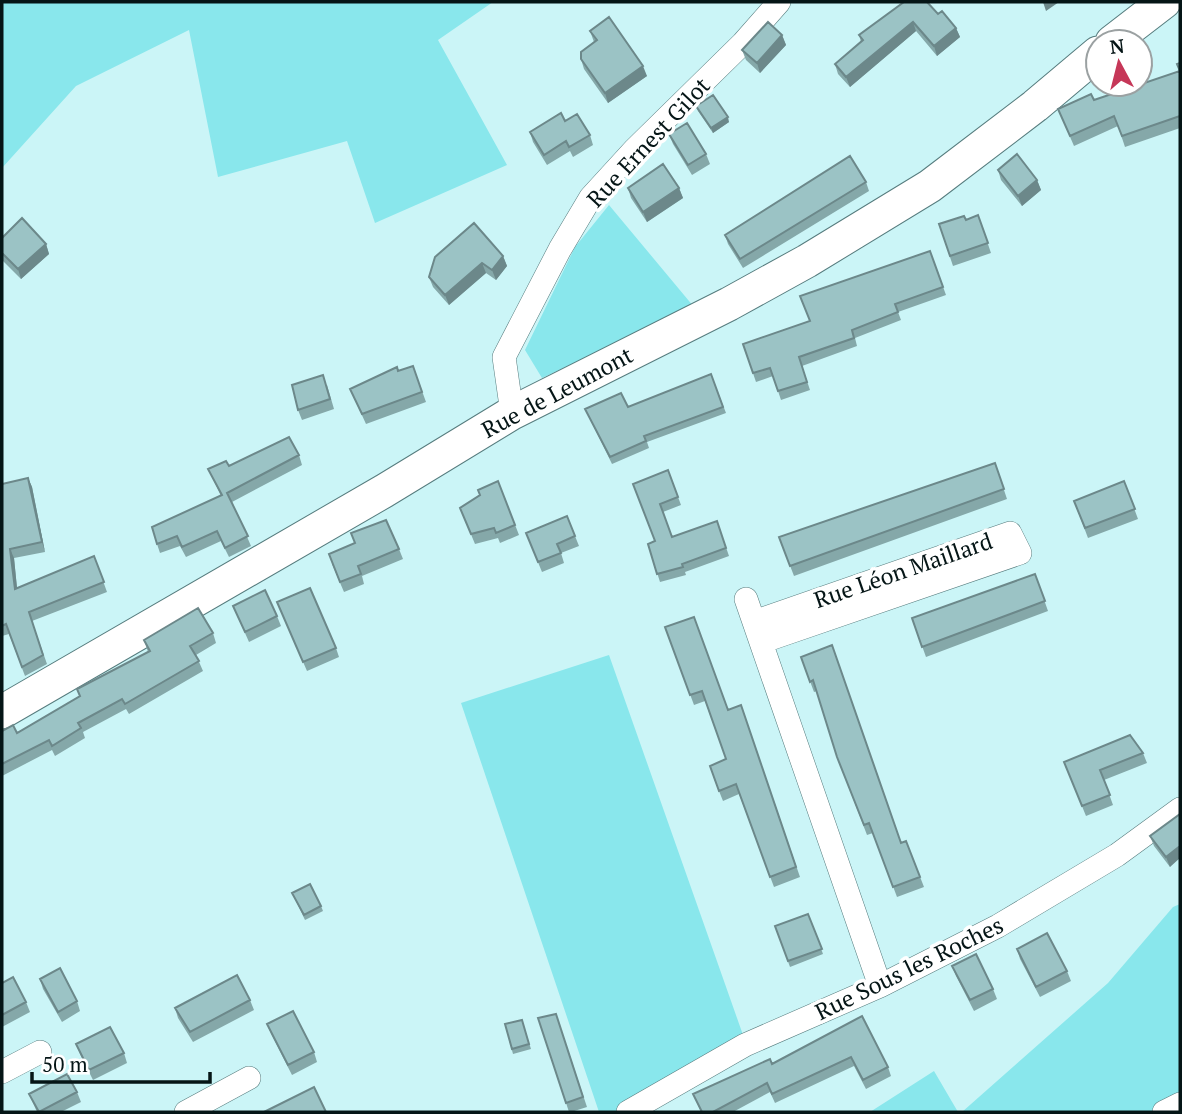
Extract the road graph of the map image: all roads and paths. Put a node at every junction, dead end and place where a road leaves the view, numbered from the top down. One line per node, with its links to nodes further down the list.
1 (779, 2): 5 (street, Rue Ernest Gilot)
2 (1164, 2): 3 (street)
3 (1130, 28)
4 (1084, 65): 5 (street, Rue de Leumont)
5 (512, 413): 8 (street, Rue de Leumont)
6 (746, 599): 7 (street)
7 (757, 632): 7 (street, Rue Léon Maillard); 10 (street)
8 (2, 712)
9 (1180, 809): 10 (street, Rue Sous les Roches)
10 (880, 986): 16 (street, Rue Sous les Roches)
11 (40, 1052): 12 (street)
12 (2, 1072)
13 (249, 1078): 15 (street)
14 (1180, 1104): 17 (street)
15 (186, 1112)
16 (628, 1112)
17 (1164, 1112)

